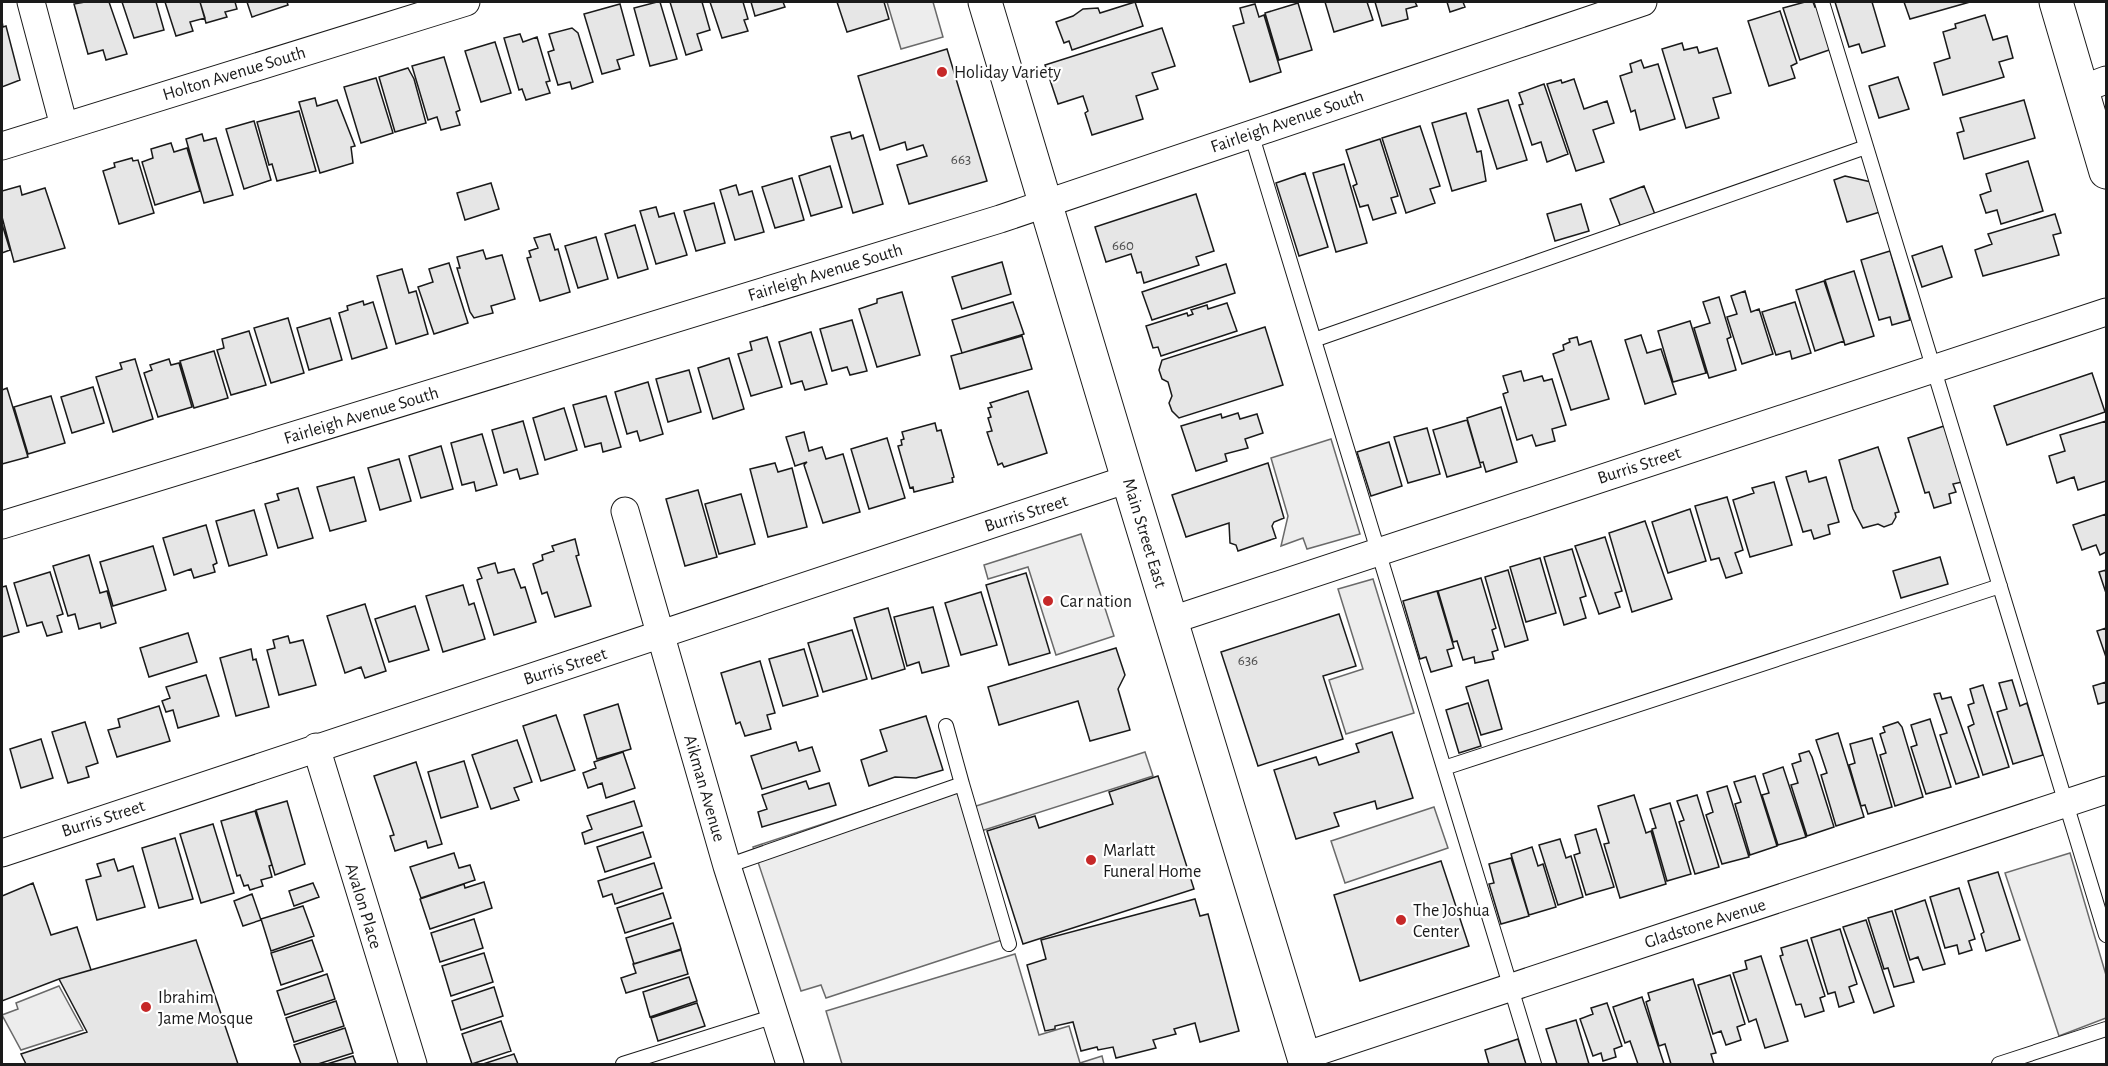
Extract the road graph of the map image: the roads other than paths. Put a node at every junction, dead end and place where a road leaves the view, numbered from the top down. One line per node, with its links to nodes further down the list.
1 (31, 2): 8 (street)
2 (466, 2): 8 (street, Holton Avenue South)
3 (985, 2): 13 (main road, Main Street East)
4 (1643, 2): 9 (street, Fairleigh Avenue South)
5 (1822, 2): 11 (lane)
6 (2056, 2): 7 (main road)
7 (2094, 84): 12 (main road)
8 (63, 126): 10 (street, Holton Avenue South)
9 (1251, 133): 13 (street, Fairleigh Avenue South); 15 (lane)
10 (2, 146)
11 (1866, 147): 15 (lane); 16 (lane)
12 (2106, 172)
13 (1046, 203): 17 (main road, Main Street East); 19 (street, Fairleigh Avenue South)
14 (2106, 312): 16 (street, Burris Street)
15 (1314, 340): 20 (lane)
16 (1933, 368): 20 (street, Burris Street); 21 (lane)
17 (1128, 479): 22 (main road, Main Street East); 23 (street, Burris Street)
18 (625, 511): 23 (street, Aikman Avenue)
19 (2, 525)
20 (1379, 551): 22 (street, Burris Street); 26 (lane)
21 (2000, 586): 26 (lane); 29 (lane)
22 (1172, 620): 37 (main road, Main Street East)
23 (661, 634): 25 (street, Burris Street); 31 (street, Aikman Avenue)
24 (946, 726): 27 (lane)
25 (316, 747): 30 (street, Burris Street); 38 (street, Avalon Place)
26 (1444, 768): 34 (lane)
27 (962, 783): 31 (lane); 33 (lane)
28 (2106, 790): 29 (street, Gladstone Avenue)
29 (2067, 804): 32 (lane); 34 (street, Gladstone Avenue)
30 (2, 853)
31 (727, 866): 35 (street, Aikman Avenue)
32 (2106, 935)
33 (1009, 944)
34 (1511, 987): 37 (street, Gladstone Avenue); 41 (lane)
35 (775, 1016): 39 (lane); 40 (street, Aikman Avenue)
36 (2106, 1029): 42 (lane)
37 (1305, 1060)
38 (413, 1065)
39 (623, 1065)
40 (790, 1065)
41 (1534, 1065)
42 (1999, 1065)

